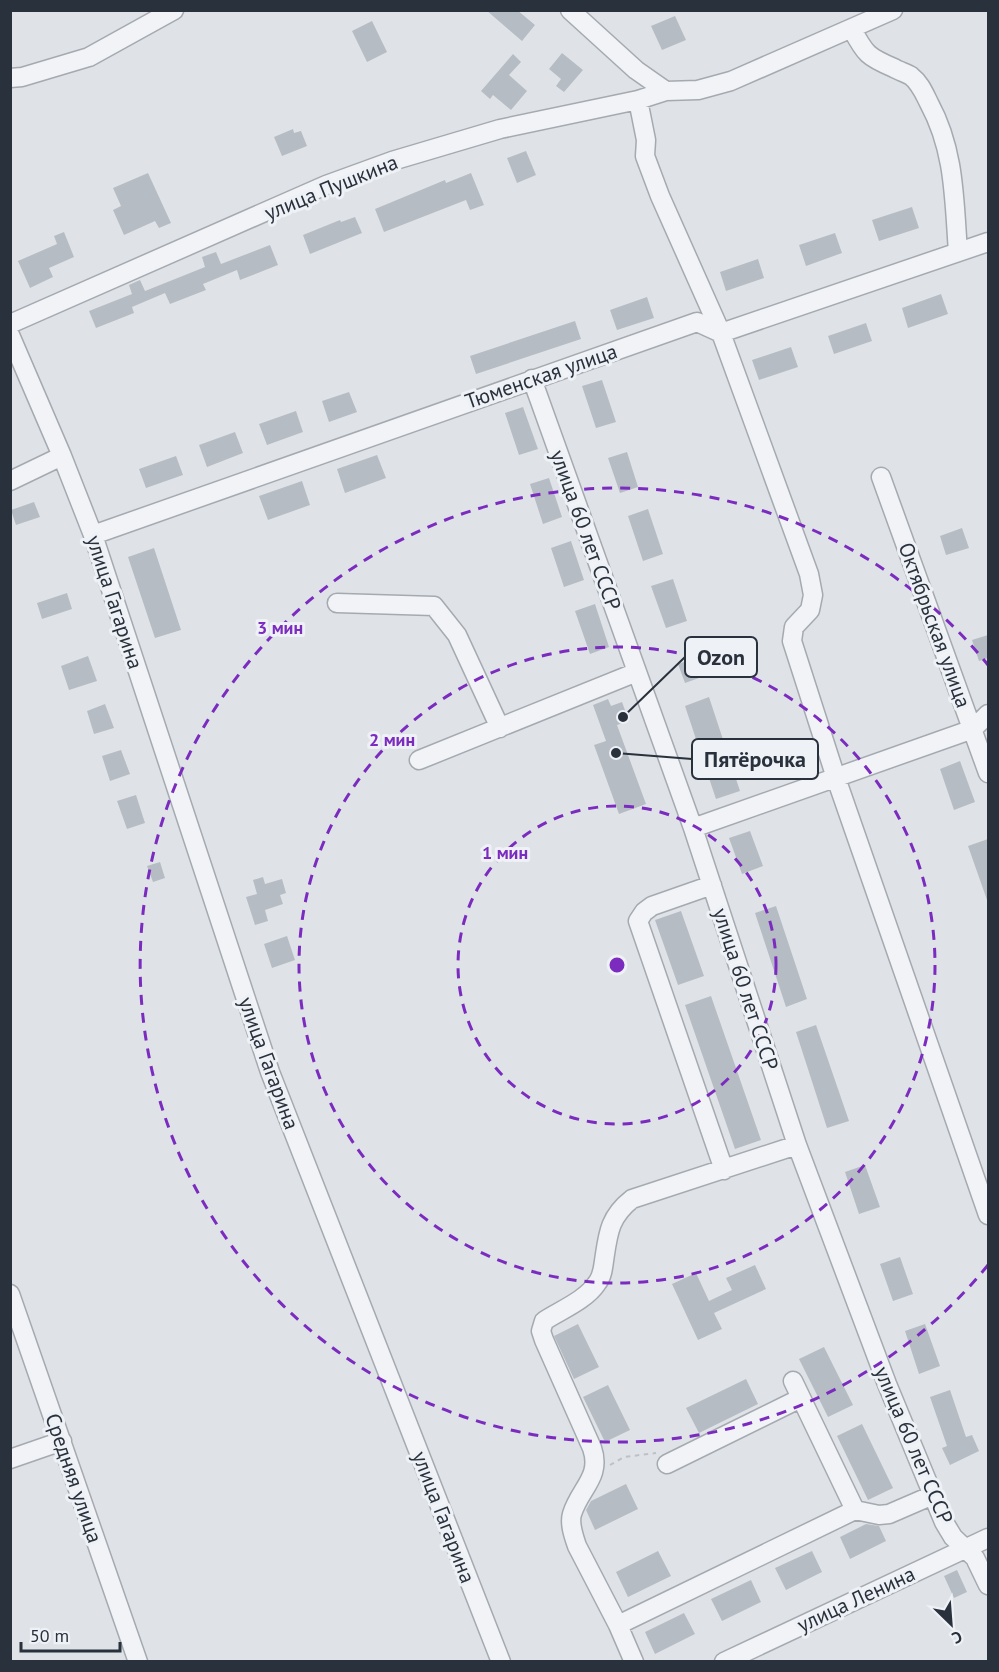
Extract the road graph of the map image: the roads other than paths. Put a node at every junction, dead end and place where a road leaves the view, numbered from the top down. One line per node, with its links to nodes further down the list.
1 (174, 10): 5 (street)
2 (570, 10): 6 (street)
3 (893, 10): 4 (street, улица Пушкина)
4 (852, 29): 6 (street, улица Пушкина); 9 (street)
5 (10, 78)
6 (666, 91): 7 (street, улица Пушкина)
7 (638, 100): 10 (street, улица Пушкина); 11 (street)
8 (988, 242): 9 (street)
9 (958, 252): 11 (street)
10 (10, 324)
11 (721, 333): 13 (street, Тюменская улица); 25 (street)
12 (10, 335): 14 (street, улица Гагарина)
13 (532, 379): 17 (street, Тюменская улица); 19 (street, улица 60 лет СССР)
14 (62, 456): 16 (street); 17 (street, улица Гагарина)
15 (881, 477): 22 (street, Октябрьская улица)
16 (10, 481)
17 (93, 535): 42 (street, улица Гагарина)
18 (338, 603): 21 (street)
19 (637, 672): 21 (street); 26 (street, улица 60 лет СССР)
20 (988, 714): 22 (street)
21 (500, 728): 23 (street)
22 (973, 729): 24 (street, Октябрьская улица); 25 (street)
23 (419, 760)
24 (988, 773)
25 (836, 778): 26 (street); 30 (street)
26 (693, 828): 27 (street, улица 60 лет СССР)
27 (712, 885): 28 (street, улица 60 лет СССР); 29 (street)
28 (797, 1145): 29 (street); 35 (street, улица 60 лет СССР)
29 (724, 1170): 40 (street)
30 (988, 1215)
31 (10, 1294): 32 (street, Средняя улица)
32 (62, 1440): 33 (street); 41 (street, Средняя улица)
33 (10, 1459)
34 (667, 1464): 36 (street)
35 (933, 1495): 36 (street); 38 (street, улица 60 лет СССР)
36 (855, 1510): 40 (street)
37 (988, 1538): 38 (street, улица Ленина)
38 (965, 1548): 39 (street, улица 60 лет СССР); 44 (street, улица Ленина)
39 (988, 1585)
40 (618, 1625): 43 (street)
41 (138, 1662)
42 (501, 1662)
43 (634, 1662)
44 (724, 1662)

